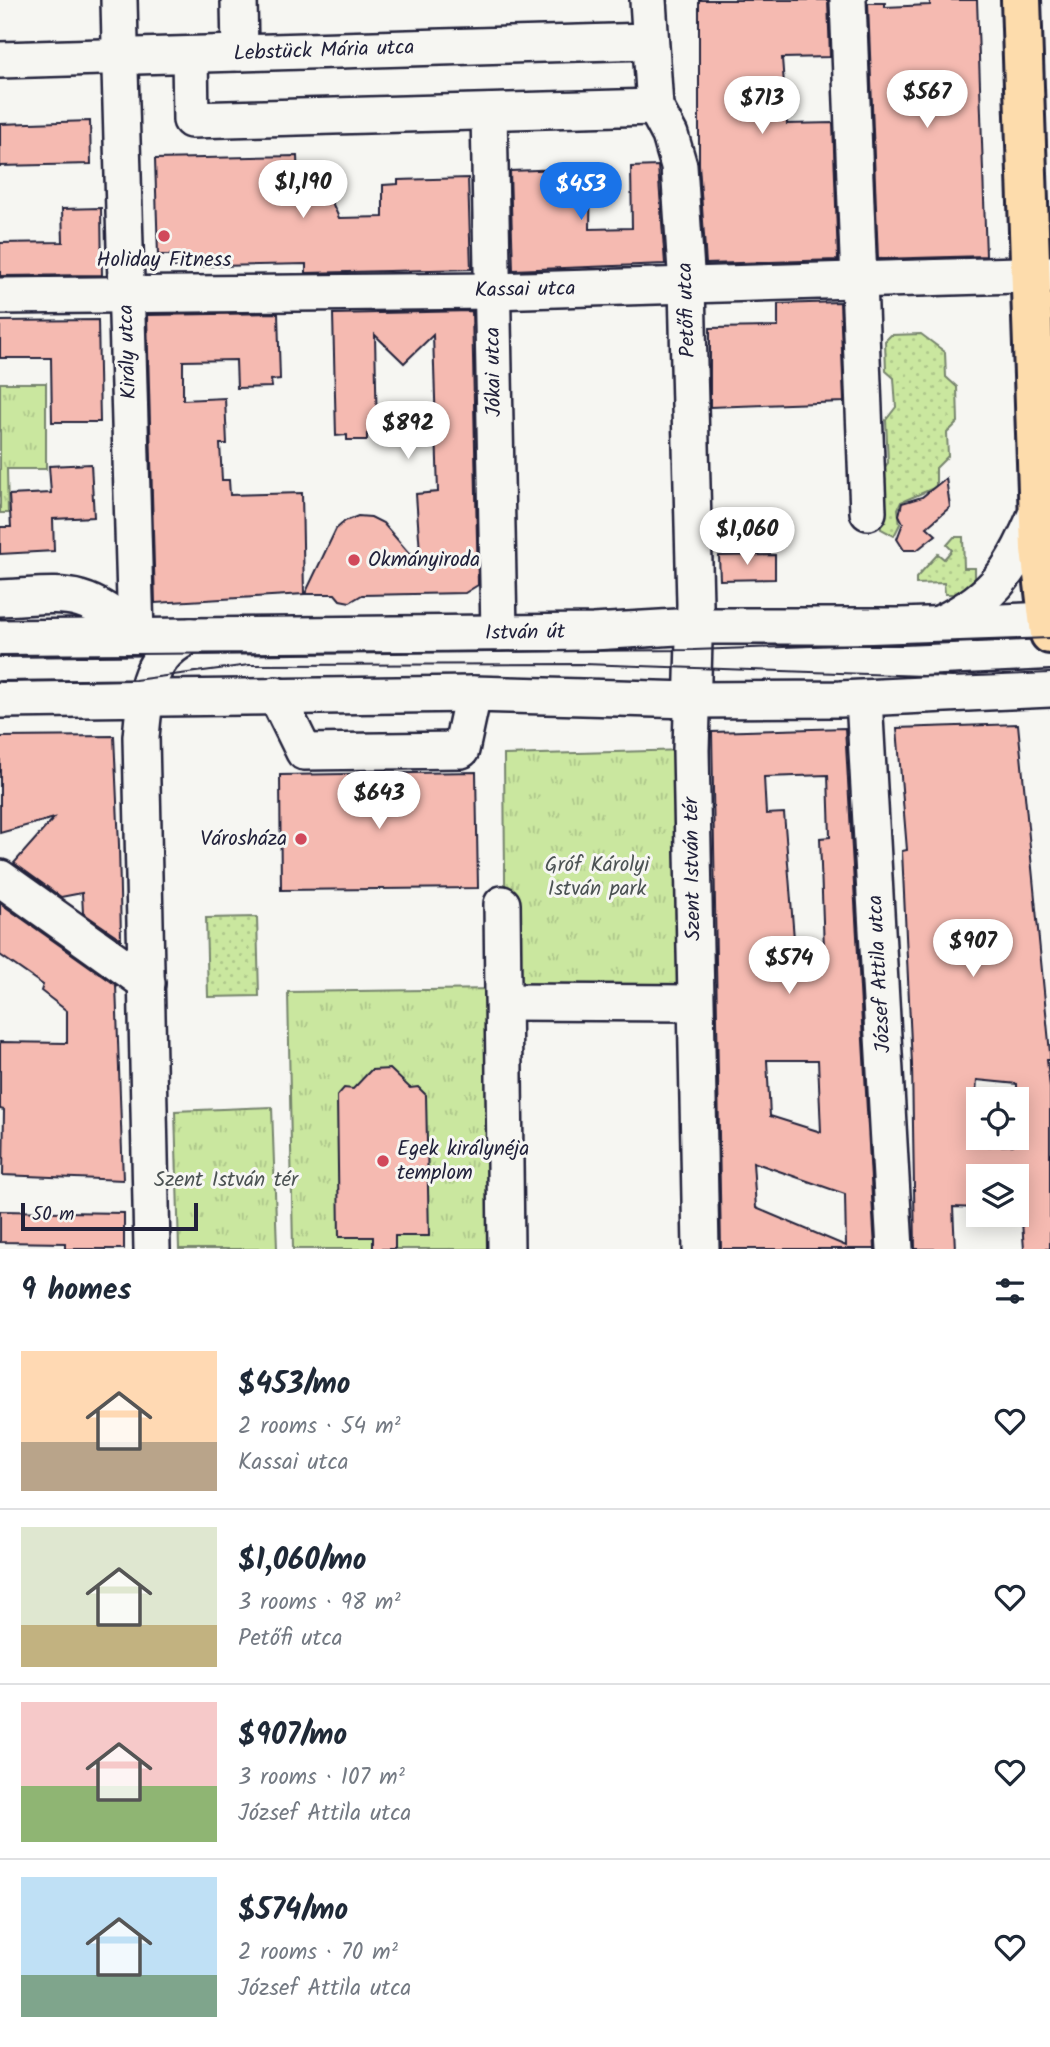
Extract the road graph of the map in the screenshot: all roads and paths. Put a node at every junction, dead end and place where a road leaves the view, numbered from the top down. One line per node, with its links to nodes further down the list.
1 (119, 0): 16 (street, Király utca)
2 (239, 0): 7 (street)
3 (648, 0): 6 (street, Petőfi utca)
4 (848, 0): 13 (street)
5 (1021, 0): 12 (main road)
6 (649, 41): 7 (street, Lebstück Mária utca); 10 (street, Petőfi utca)
7 (240, 53): 8 (street, Lebstück Mária utca)
8 (190, 55): 9 (street, Lebstück Mária utca); 11 (street)
9 (0, 60)
10 (655, 107): 11 (street); 14 (street, Petőfi utca)
11 (489, 112): 15 (street, Jókai utca)
12 (1040, 274): 13 (street, Kassai utca); 18 (main road)
13 (858, 280): 14 (street, Kassai utca); 19 (street)
14 (687, 286): 15 (street, Kassai utca); 22 (street, Petőfi utca)
15 (493, 291): 16 (street, Kassai utca); 24 (street, Jókai utca)
16 (126, 295): 17 (street, Kassai utca); 25 (street, Király utca)
17 (0, 296)
18 (1038, 510): 21 (main road); 23 (street)
19 (868, 512)
20 (0, 598): 25 (street)
21 (1049, 625): 23 (street, István út)
22 (694, 626): 23 (street, István út); 24 (street, István út); 34 (street, Petőfi utca)
23 (935, 626)
24 (499, 633): 26 (street, István út)
25 (136, 635): 26 (street, István út); 27 (street, István út)
26 (191, 636): 31 (street)
27 (0, 638)
28 (1050, 690): 32 (street)
29 (473, 694): 30 (street); 30 (street); 34 (street)
30 (275, 695): 31 (street)
31 (145, 697): 33 (street); 37 (street)
32 (864, 699): 34 (street); 43 (street, József Attila utca)
33 (0, 700)
34 (692, 700): 39 (street, Szent István tér)
35 (0, 878): 37 (street)
36 (502, 904): 38 (street)
37 (147, 983): 40 (street)
38 (504, 1002): 39 (street); 41 (street)
39 (695, 1003): 42 (street, Szent István tér)
40 (152, 1249)
41 (506, 1249)
42 (701, 1249)
43 (895, 1249)

